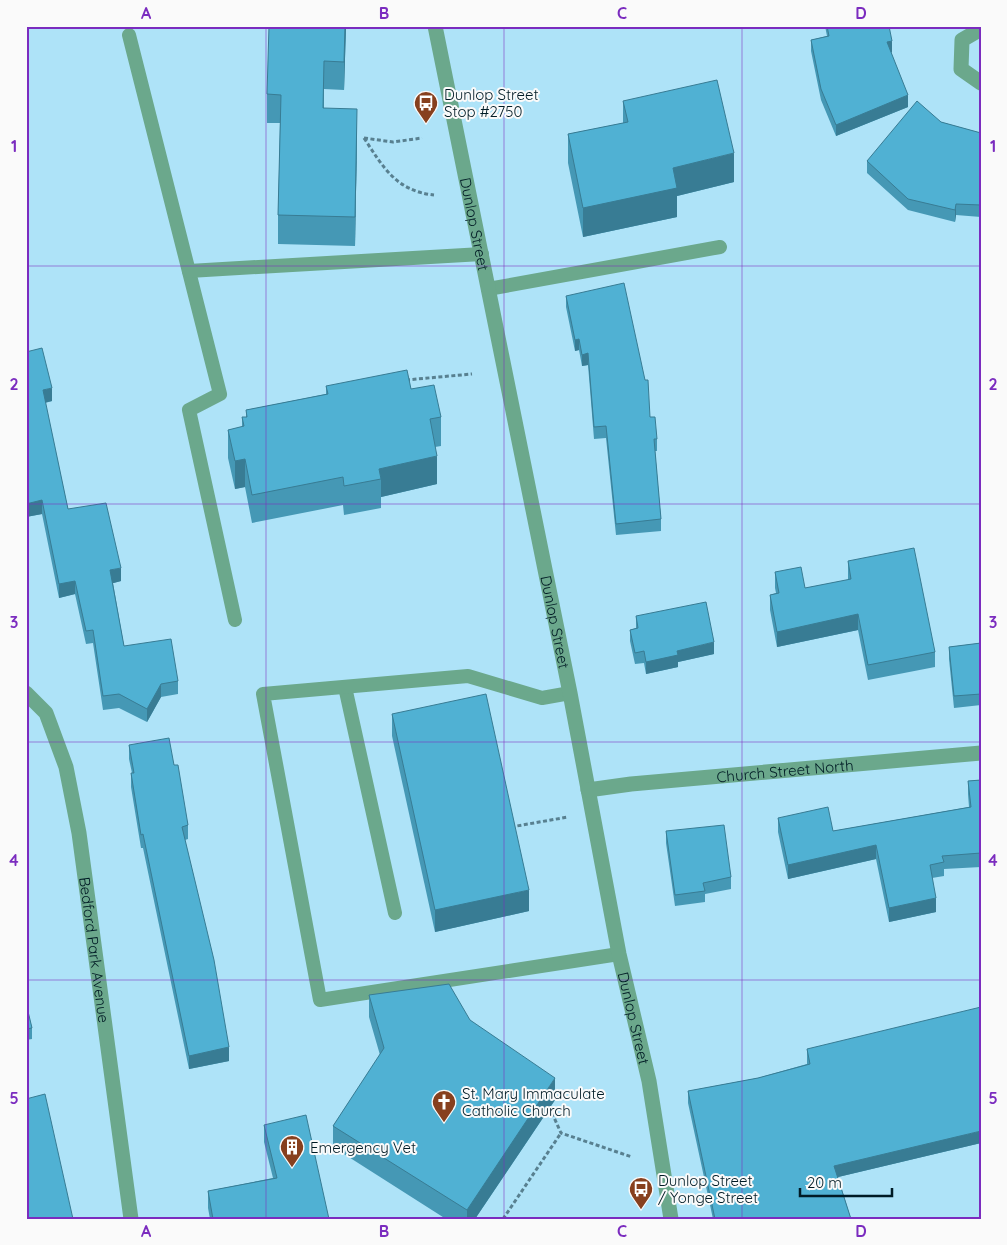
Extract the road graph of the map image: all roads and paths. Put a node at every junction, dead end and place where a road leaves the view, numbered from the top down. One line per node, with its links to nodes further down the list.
1 (434, 26): 8 (street, Dunlop Street)
2 (981, 29): 4 (street)
3 (129, 35): 9 (lane)
4 (981, 83)
5 (422, 138): 6 (path)
6 (434, 194)
7 (720, 247): 10 (lane)
8 (482, 254): 9 (lane); 10 (street, Dunlop Street)
9 (189, 272): 13 (lane)
10 (488, 289): 16 (street, Dunlop Street)
11 (472, 374): 12 (path)
12 (403, 380)
13 (235, 620)
14 (345, 687): 16 (lane); 21 (lane); 22 (lane)
15 (26, 693): 26 (street, Bedford Park Avenue)
16 (570, 693): 18 (street, Dunlop Street)
17 (981, 753): 18 (street, Church Street North)
18 (588, 790): 22 (street, Dunlop Street)
19 (568, 817): 20 (path)
20 (511, 828)
21 (395, 913)
22 (619, 954): 28 (street, Dunlop Street)
23 (552, 1113): 24 (path)
24 (561, 1132): 25 (path); 27 (path)
25 (632, 1157)
26 (132, 1219)
27 (503, 1219)
28 (671, 1219)

